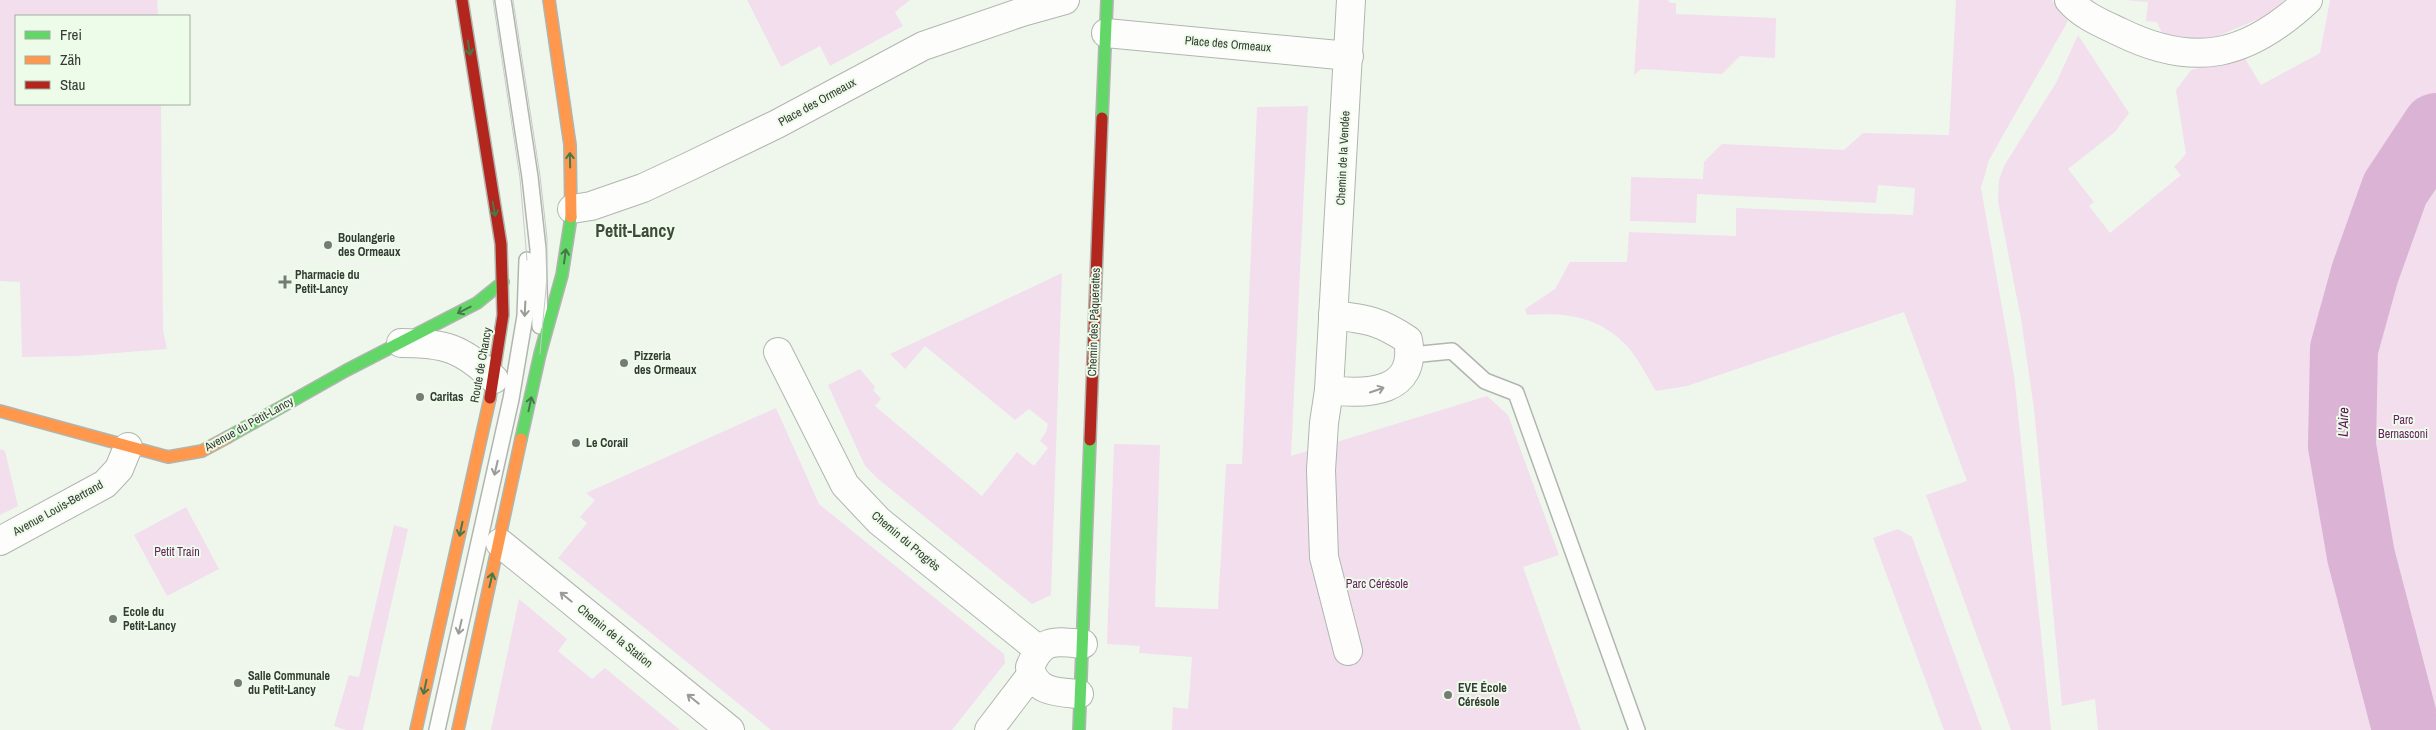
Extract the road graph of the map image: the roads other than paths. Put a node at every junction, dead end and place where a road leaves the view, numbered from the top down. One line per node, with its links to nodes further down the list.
1 (462, 0): 13 (main road, Route de Chancy, one-way to 13)
2 (503, 0): 12 (lane)
3 (549, 0): 11 (main road, one-way to 3)
4 (1065, 0): 11 (street, Place des Ormeaux)
5 (1107, 0): 9 (main road, Chemin des Pâquerettes)
6 (1351, 0): 10 (street, Chemin de la Vendée)
7 (2308, 0): 8 (street)
8 (2074, 6)
9 (1106, 32): 10 (street, Place des Ormeaux); 25 (main road, Chemin des Pâquerettes)
10 (1350, 56): 14 (street, Chemin de la Vendée)
11 (572, 209): 17 (main road, one-way to 11)
12 (532, 255): 13 (lane, Avenue du Petit-Lancy); 17 (lane); 30 (lane, one-way to 30)
13 (503, 282): 15 (main road, Avenue du Petit-Lancy, one-way to 15); 19 (main road, Route de Chancy)
14 (1333, 315): 18 (street); 20 (street, Chemin de la Vendée)
15 (400, 343): 19 (street, Avenue du Petit-Lancy); 22 (main road, Avenue du Petit-Lancy)
16 (778, 352): 27 (street, Chemin du Progrès)
17 (540, 354): 24 (main road, one-way to 17)
18 (1411, 355): 20 (street, one-way to 18); 35 (lane)
19 (494, 378): 29 (main road, Route de Chancy, one-way to 29)
20 (1329, 390): 26 (street, Chemin de la Vendée)
21 (0, 410): 22 (main road, Avenue du Petit-Lancy)
22 (128, 447): 23 (street, Avenue Louis-Bertrand)
23 (0, 541)
24 (500, 543): 31 (main road, one-way to 24); 32 (street, Chemin de la Station, one-way to 24)
25 (1083, 644): 27 (street); 28 (main road, Chemin des Pâquerettes)
26 (1348, 651)
27 (1035, 662): 28 (street); 33 (street)
28 (1079, 694): 34 (main road, Chemin des Pâquerettes)
29 (416, 730)
30 (437, 730)
31 (458, 730)
32 (730, 730)
33 (989, 730)
34 (1079, 730)
35 (1637, 730)

